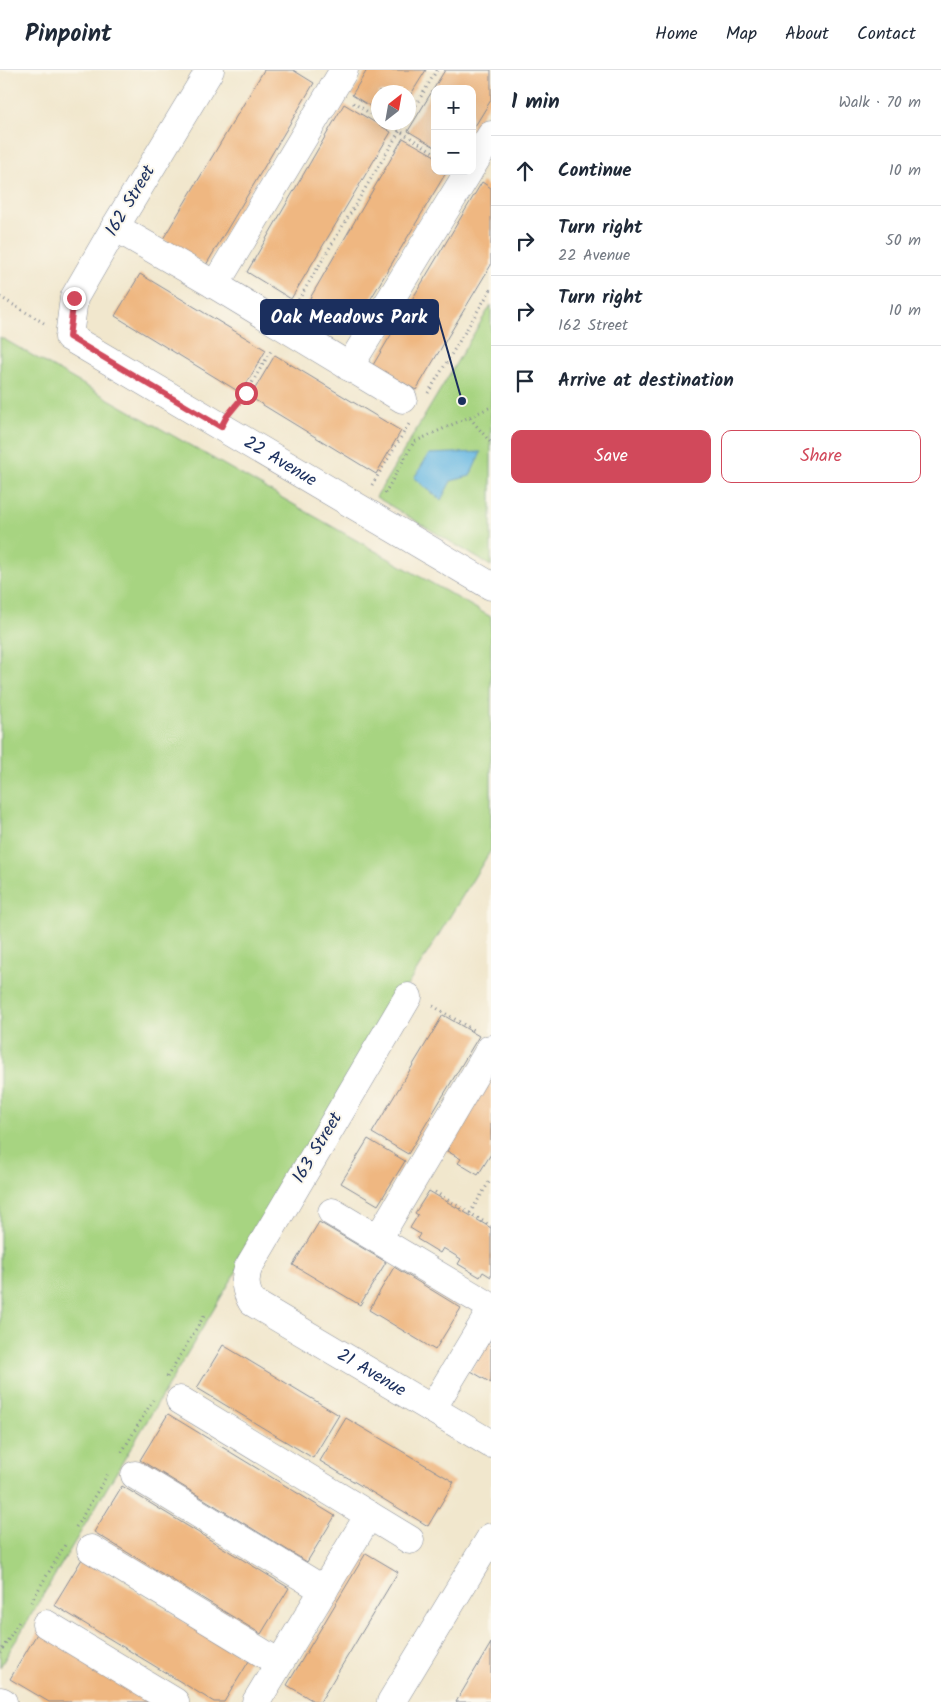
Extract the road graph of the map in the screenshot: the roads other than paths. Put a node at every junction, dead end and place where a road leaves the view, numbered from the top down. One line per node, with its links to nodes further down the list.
1 (210, 70): 6 (street, 162 Street)
2 (344, 70): 7 (street)
3 (491, 135): 4 (street)
4 (476, 159)
5 (467, 175): 9 (street)
6 (115, 227): 7 (street); 8 (street, 162 Street)
7 (215, 285): 9 (street)
8 (69, 337): 11 (street, 22 Avenue)
9 (349, 366): 10 (street)
10 (413, 406)
11 (491, 586)
12 (408, 997): 16 (street, 163 Street)
13 (490, 1049): 15 (street)
14 (332, 1212): 15 (street)
15 (378, 1239): 17 (street)
16 (252, 1302): 19 (street, 21 Avenue)
17 (491, 1309): 19 (street)
18 (167, 1392): 22 (street)
19 (432, 1409): 20 (street, 21 Avenue)
20 (491, 1444)
21 (122, 1467): 26 (street)
22 (369, 1515): 25 (street); 26 (street)
23 (491, 1538): 31 (street)
24 (79, 1539): 28 (street)
25 (410, 1540)
26 (324, 1590): 28 (street)
27 (32, 1616): 29 (street)
28 (279, 1663): 30 (street)
29 (175, 1702)
30 (256, 1702)
31 (391, 1702)

